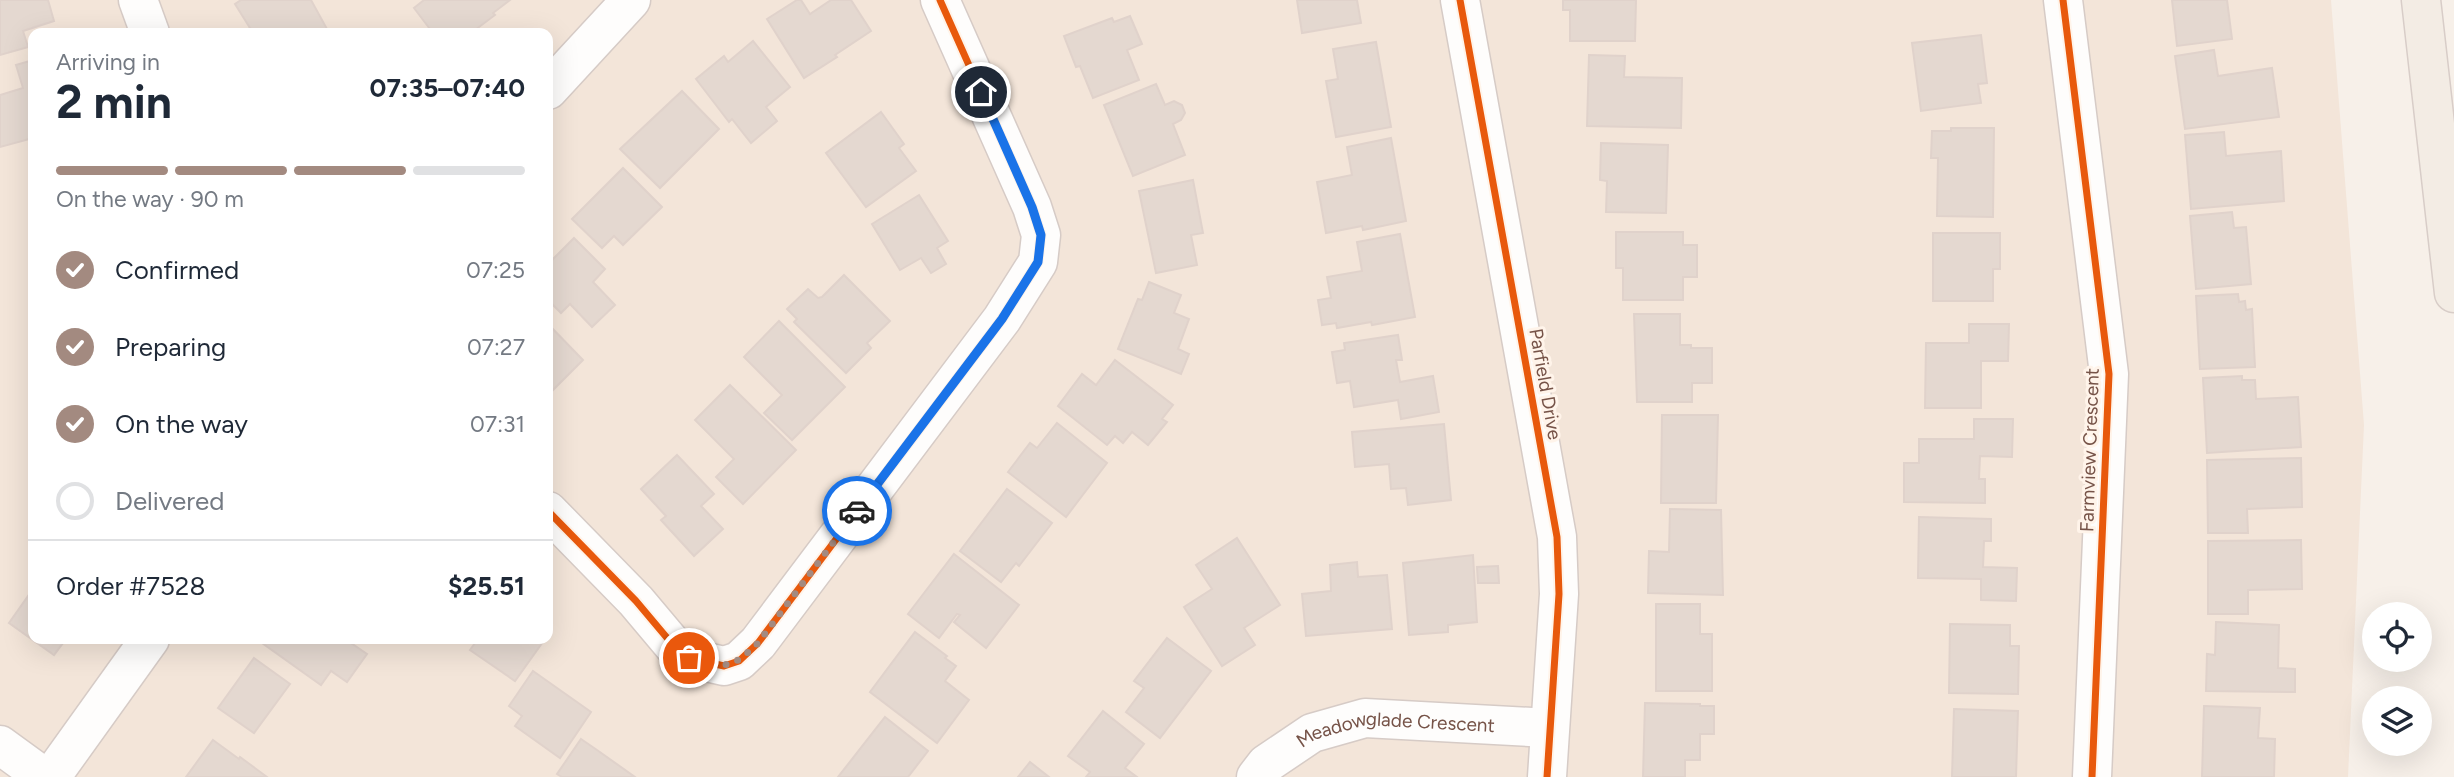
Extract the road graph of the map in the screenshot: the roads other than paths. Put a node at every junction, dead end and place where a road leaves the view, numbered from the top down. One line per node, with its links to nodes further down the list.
1 (138, 0): 7 (street)
2 (631, 0): 8 (street)
3 (940, 0): 10 (street)
4 (1460, 0): 12 (street, Parfield Drive)
5 (2063, 0): 18 (street, Farmview Crescent)
6 (2421, 0): 9 (main road)
7 (148, 28)
8 (553, 85)
9 (2454, 293)
10 (553, 516)
11 (146, 644): 15 (street)
12 (1549, 728): 16 (street, Meadowglade Crescent); 17 (street, Parfield Drive)
13 (0, 745): 14 (street)
14 (44, 777)
15 (51, 777)
16 (1256, 777)
17 (1547, 777)
18 (2092, 777)

